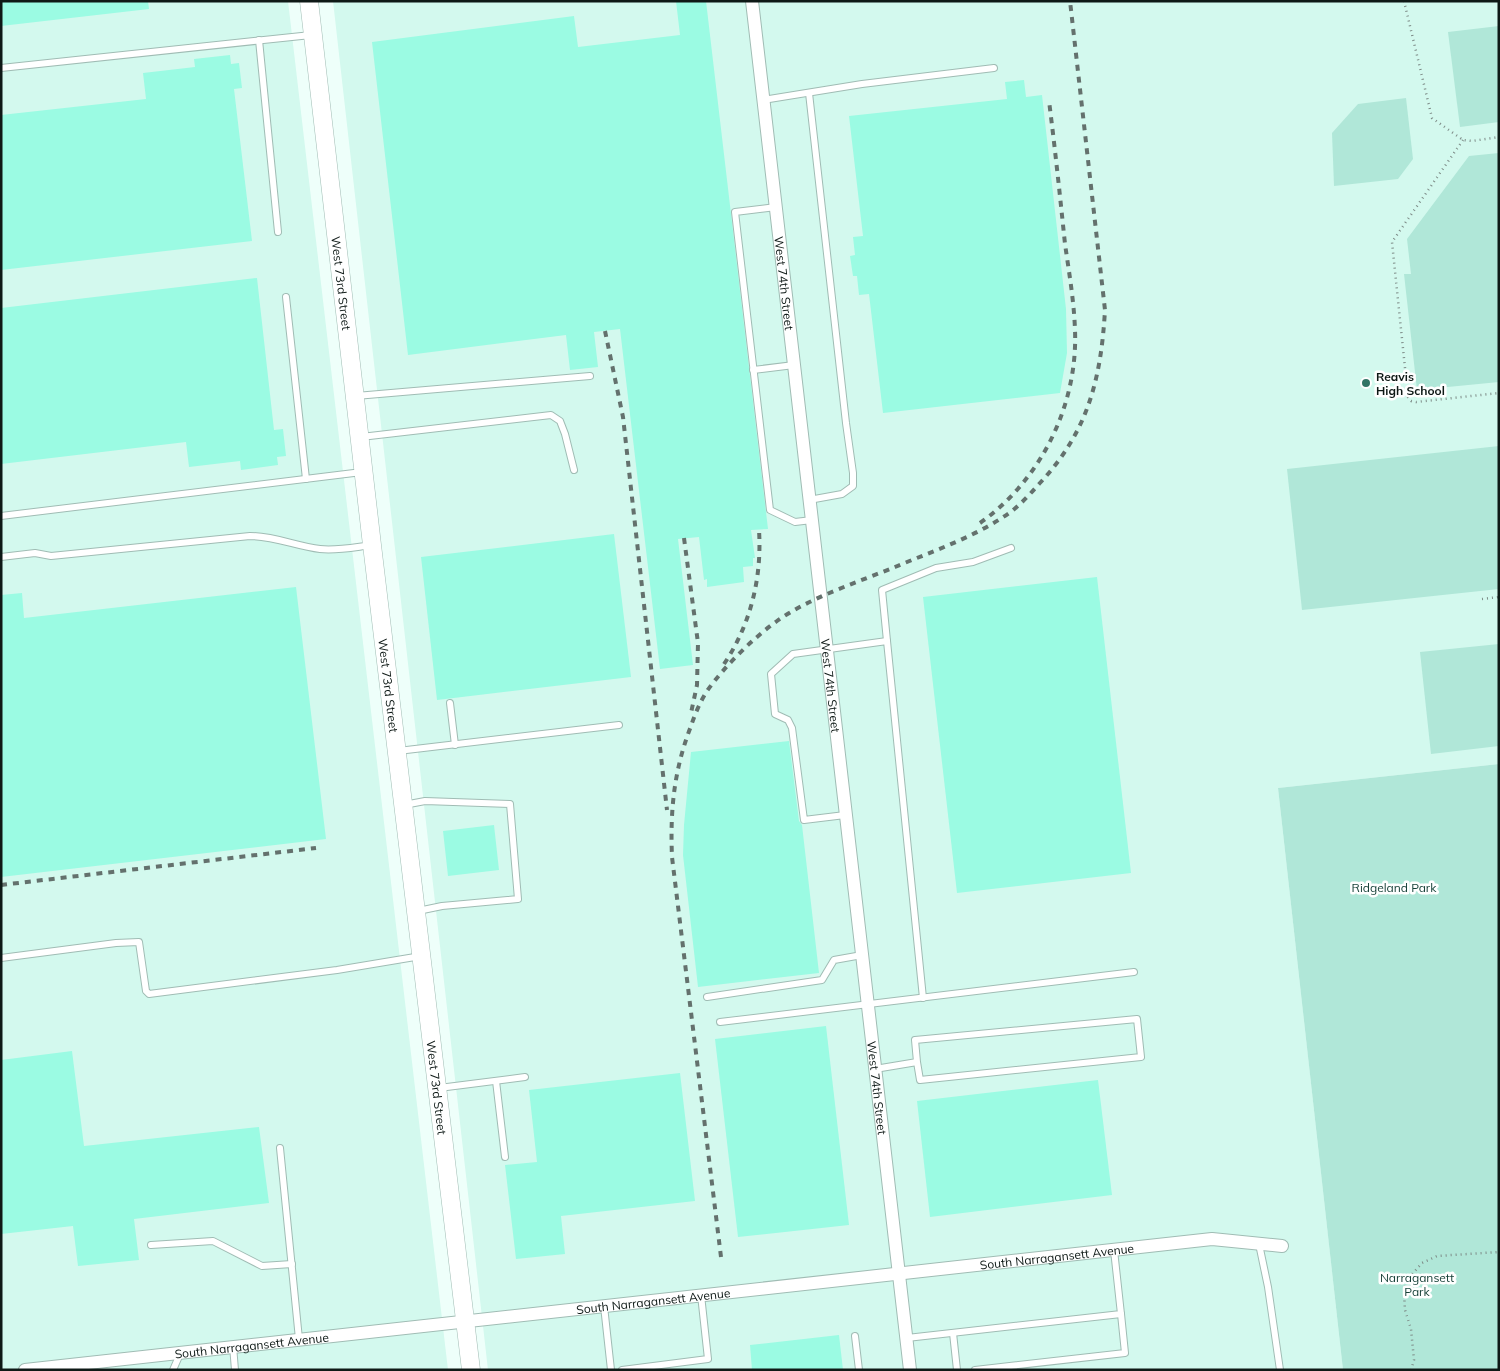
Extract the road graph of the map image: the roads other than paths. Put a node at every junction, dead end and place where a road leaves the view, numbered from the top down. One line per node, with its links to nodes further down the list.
1 (310, 1): 3 (street, West 73rd Street)
2 (752, 1): 8 (street, West 74th Street)
3 (313, 34): 4 (lane); 15 (street, West 73rd Street)
4 (259, 40): 5 (lane); 10 (lane)
5 (1, 68)
6 (994, 68): 7 (lane)
7 (809, 93): 8 (lane); 20 (lane)
8 (763, 100): 9 (street, West 74th Street)
9 (776, 206): 12 (street, West 74th Street); 13 (lane)
10 (278, 232)
11 (286, 297): 19 (lane)
12 (794, 365): 13 (lane); 20 (street, West 74th Street)
13 (753, 370): 22 (lane)
14 (590, 376): 15 (lane)
15 (355, 396): 16 (street, West 73rd Street)
16 (360, 437): 17 (lane); 18 (street, West 73rd Street)
17 (574, 470)
18 (364, 472): 19 (lane); 23 (street, West 73rd Street)
19 (306, 478): 21 (lane)
20 (809, 500): 22 (street, West 74th Street)
21 (1, 516)
22 (812, 520): 27 (street, West 74th Street)
23 (372, 545): 25 (lane); 31 (street, West 73rd Street)
24 (1010, 548): 26 (lane)
25 (1, 557)
26 (887, 641): 27 (lane); 40 (lane)
27 (826, 649): 33 (street, West 74th Street); 33 (lane)
28 (450, 702): 30 (lane)
29 (619, 725): 30 (lane)
30 (455, 744): 31 (lane)
31 (397, 751): 32 (street, West 73rd Street)
32 (404, 805): 34 (street, West 73rd Street); 34 (lane)
33 (845, 816): 36 (street, West 74th Street)
34 (417, 912): 35 (street, West 73rd Street)
35 (422, 955): 37 (lane); 47 (street, West 73rd Street)
36 (862, 955): 39 (lane); 41 (street, West 74th Street)
37 (1, 958)
38 (1134, 972): 40 (lane)
39 (707, 997)
40 (923, 998): 41 (lane)
41 (867, 1004): 42 (lane); 44 (street, West 74th Street)
42 (720, 1022)
43 (917, 1062): 43 (lane); 44 (lane)
44 (875, 1069): 55 (street, West 74th Street)
45 (525, 1077): 46 (lane)
46 (496, 1081): 47 (lane); 49 (lane)
47 (438, 1088): 59 (street, West 73rd Street)
48 (280, 1148): 54 (lane)
49 (505, 1156)
50 (1259, 1244): 52 (street, South Narragansett Avenue); 53 (street, South Narragansett Avenue); 78 (lane)
51 (151, 1245): 54 (lane)
52 (1282, 1246)
53 (1114, 1250): 55 (street, South Narragansett Avenue); 58 (lane)
54 (292, 1264): 63 (lane)
55 (899, 1273): 56 (street, South Narragansett Avenue); 62 (street, West 74th Street)
56 (701, 1295): 57 (street, South Narragansett Avenue); 66 (lane)
57 (604, 1306): 59 (street, South Narragansett Avenue); 72 (lane)
58 (1121, 1314): 60 (lane); 77 (lane)
59 (466, 1320): 63 (street, South Narragansett Avenue); 71 (street, West 73rd Street)
60 (953, 1333): 62 (lane); 76 (lane)
61 (855, 1336): 74 (lane)
62 (906, 1338): 75 (street, West 74th Street)
63 (300, 1339): 64 (street, South Narragansett Avenue)
64 (233, 1346): 65 (street, South Narragansett Avenue); 70 (lane)
65 (180, 1352): 67 (street, South Narragansett Avenue); 69 (lane)
66 (676, 1367): 73 (lane)
67 (42, 1369): 68 (street, South Narragansett Avenue)
68 (25, 1370)
69 (173, 1370)
70 (235, 1370)
71 (472, 1370)
72 (611, 1370)
73 (622, 1370)
74 (859, 1370)
75 (910, 1370)
76 (957, 1370)
77 (975, 1370)
78 (1280, 1370)

